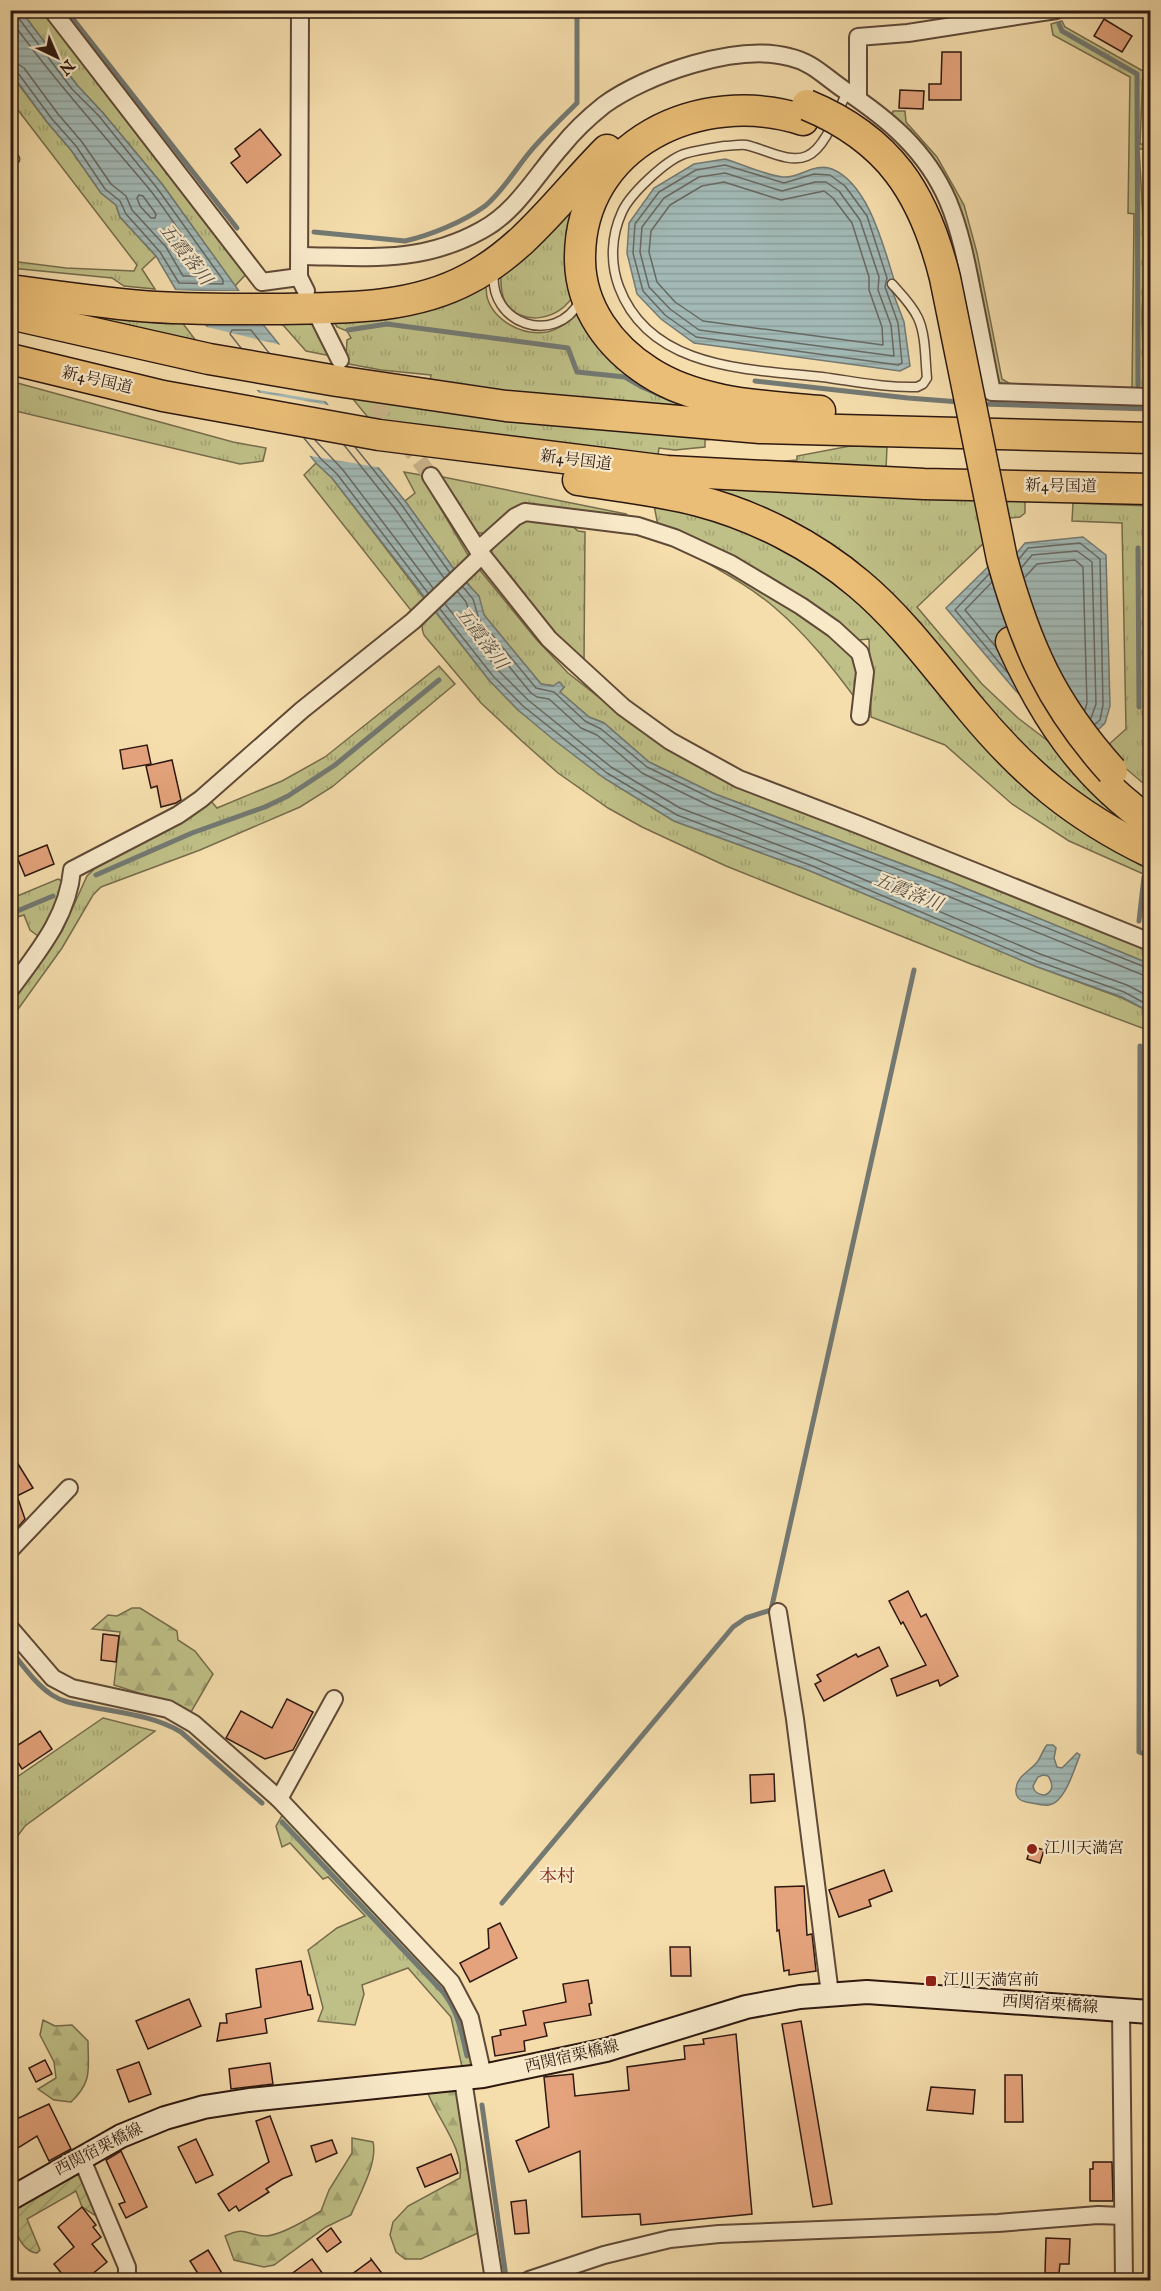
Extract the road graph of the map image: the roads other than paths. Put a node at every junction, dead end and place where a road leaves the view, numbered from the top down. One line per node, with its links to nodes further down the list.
1 (52, 10): 12 (street)
2 (300, 10): 8 (street)
3 (1056, 10): 4 (street)
4 (853, 94): 8 (street); 10 (lane); 18 (street)
5 (805, 112): 9 (highway); 13 (highway); 26 (highway, bridge)
6 (10, 153): 7 (lane)
7 (10, 162)
8 (301, 256): 12 (street)
9 (495, 263): 12 (highway); 13 (lane)
10 (892, 284)
11 (10, 290): 12 (highway)
12 (297, 292)
13 (585, 292): 19 (highway)
14 (10, 314): 17 (highway)
15 (318, 316): 17 (street)
16 (10, 359): 20 (highway, 新4号国道)
17 (339, 371): 21 (highway)
18 (1150, 397)
19 (1150, 425)
20 (379, 435): 23 (highway, 新4号国道); 29 (highway)
21 (1150, 438)
22 (431, 476): 24 (street)
23 (1150, 489)
24 (480, 552): 25 (street); 30 (street); 31 (street)
25 (860, 716)
26 (1106, 775): 27 (highway); 28 (highway)
27 (1150, 806)
28 (1150, 822)
29 (1150, 852)
30 (1150, 942)
31 (10, 990)
32 (69, 1488): 33 (street)
33 (10, 1550)
34 (778, 1612): 38 (street)
35 (10, 1628): 37 (street)
36 (334, 1700): 37 (street)
37 (279, 1799): 41 (street)
38 (830, 1994): 39 (main road, 西関宿栗橋線); 41 (main road, 西関宿栗橋線)
39 (1121, 2010): 40 (main road, 西関宿栗橋線); 44 (street)
40 (1150, 2012)
41 (473, 2078): 42 (main road, 西関宿栗橋線); 46 (street)
42 (81, 2157): 43 (main road, 西関宿栗橋線); 45 (street)
43 (10, 2199)
44 (1122, 2216): 47 (street); 48 (street)
45 (127, 2280)
46 (494, 2280)
47 (529, 2280)
48 (1124, 2280)

